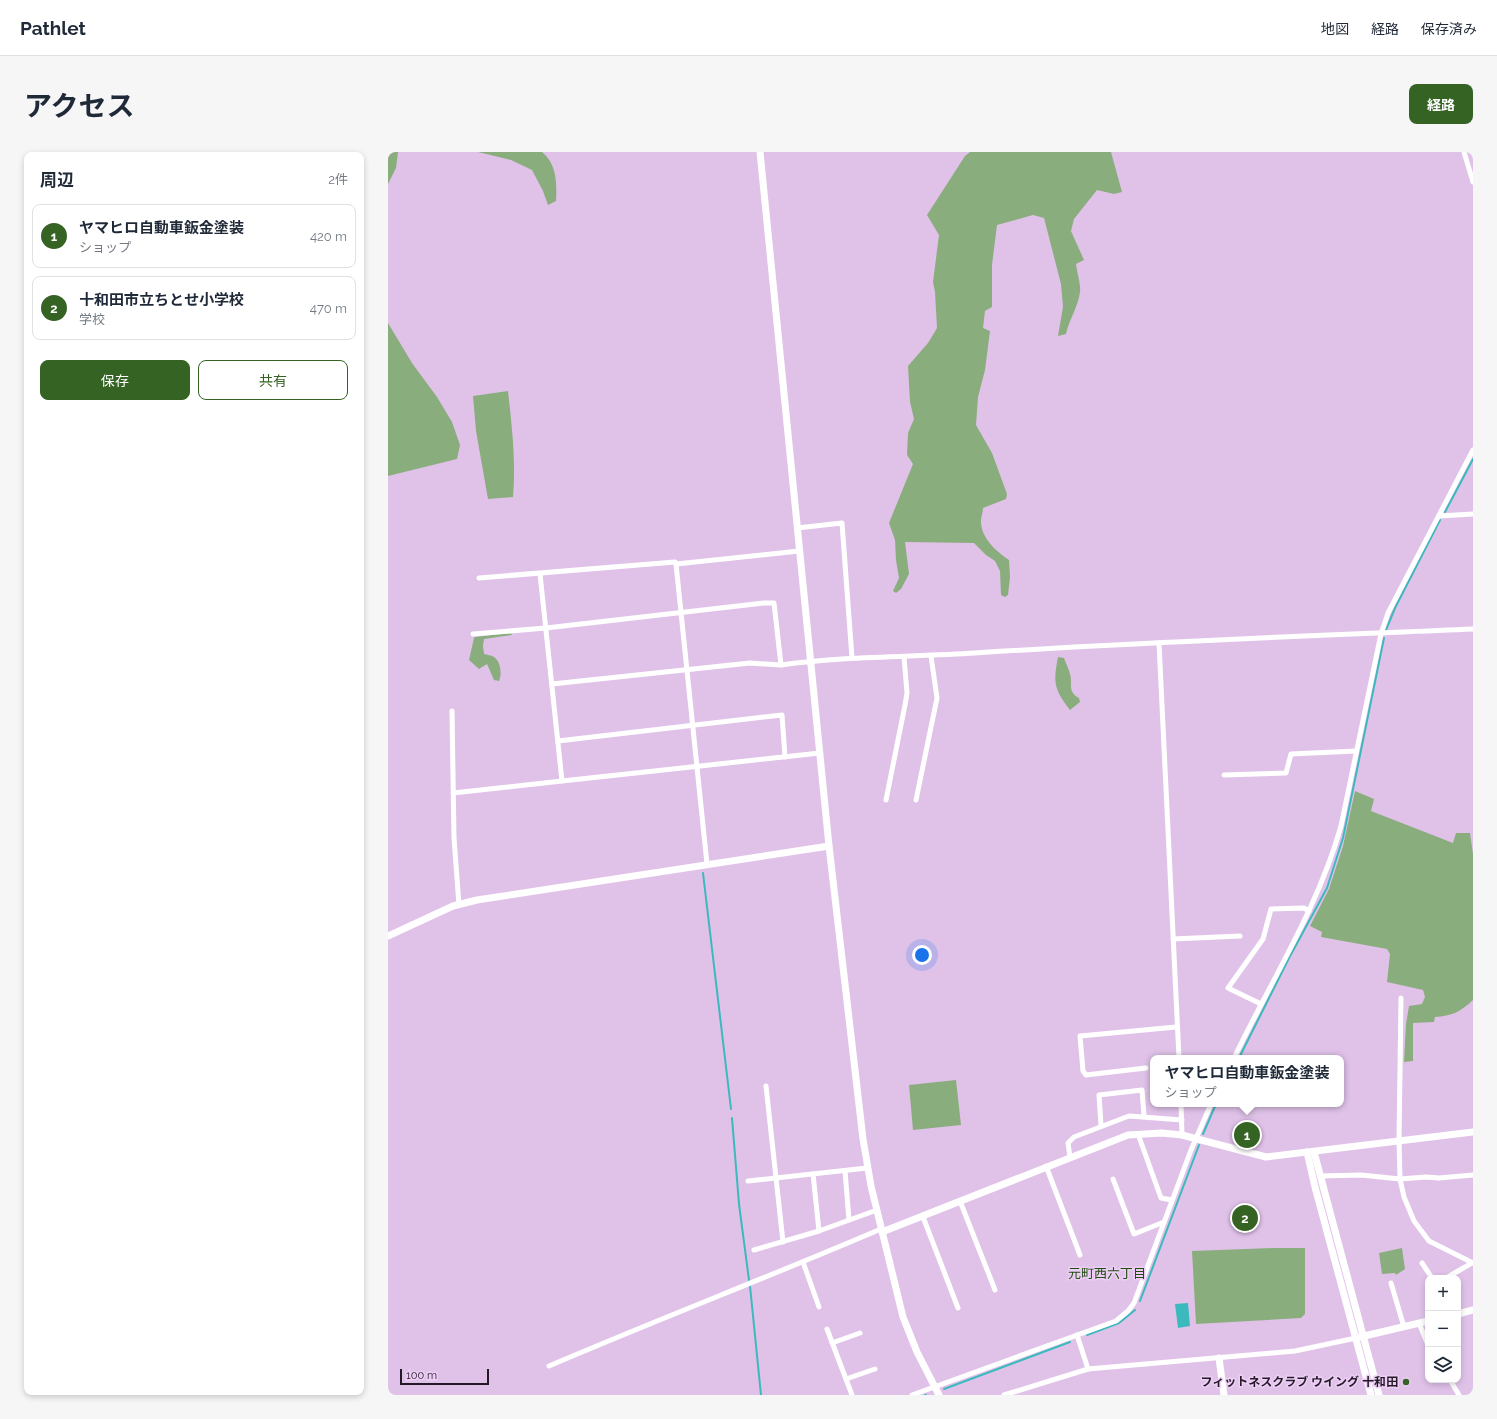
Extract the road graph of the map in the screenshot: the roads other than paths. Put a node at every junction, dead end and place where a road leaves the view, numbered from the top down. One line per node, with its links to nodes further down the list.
1 (760, 152): 7 (street)
2 (1464, 152): 3 (street)
3 (1473, 182)
4 (1473, 450): 6 (street)
5 (1473, 514): 6 (street)
6 (1439, 516): 16 (street)
7 (797, 528): 8 (street); 20 (street)
8 (799, 551): 9 (street); 21 (street)
9 (676, 564): 10 (street); 12 (street)
10 (540, 574): 11 (street); 13 (street)
11 (479, 578)
12 (680, 613): 13 (street); 22 (street); 23 (street)
13 (546, 628): 15 (street); 24 (street)
14 (1473, 629): 16 (street)
15 (473, 634)
16 (1381, 634): 17 (street); 28 (street)
17 (1159, 643): 18 (street); 43 (street)
18 (931, 656): 19 (street); 36 (street)
19 (904, 657): 20 (street); 35 (street)
20 (852, 658): 21 (street)
21 (811, 661): 22 (street); 29 (street)
22 (781, 665): 23 (street)
23 (687, 670): 24 (street); 26 (street)
24 (552, 684): 27 (street)
25 (452, 711): 34 (street)
26 (692, 726): 27 (street); 30 (street); 31 (street)
27 (558, 741): 33 (street)
28 (1356, 751): 32 (street); 40 (street)
29 (820, 753): 30 (street); 37 (street)
30 (786, 757): 31 (street)
31 (696, 766): 33 (street); 38 (street)
32 (1224, 775)
33 (562, 782): 34 (street)
34 (453, 793): 39 (street)
35 (886, 800)
36 (916, 800)
37 (829, 846): 38 (street); 64 (street)
38 (707, 864): 39 (street)
39 (459, 904): 41 (street)
40 (1309, 911): 45 (street); 45 (street)
41 (388, 936)
42 (1240, 936): 43 (street)
43 (1173, 939): 46 (street)
44 (1401, 998): 60 (street)
45 (1261, 1004): 48 (street)
46 (1176, 1027): 47 (street); 49 (street)
47 (1179, 1055)
48 (1236, 1055)
49 (1146, 1068)
50 (766, 1086): 69 (street)
51 (1181, 1107): 54 (street)
52 (1210, 1107): 59 (street)
53 (1144, 1116): 54 (street); 55 (street); 55 (street)
54 (1182, 1120): 58 (street)
55 (1101, 1125): 62 (street)
56 (1473, 1132): 60 (street)
57 (1138, 1134): 58 (street); 62 (street); 73 (street)
58 (1182, 1135): 59 (street)
59 (1195, 1138): 61 (street); 73 (street)
60 (1398, 1140): 61 (street); 71 (street)
61 (1311, 1152): 68 (street); 102 (street)
62 (1070, 1157): 63 (street)
63 (1046, 1166): 74 (street); 83 (street)
64 (867, 1168): 65 (street); 75 (street)
65 (845, 1171): 66 (street); 77 (street)
66 (813, 1174): 69 (street); 80 (street)
67 (1473, 1175): 71 (street)
68 (1320, 1176): 71 (street); 101 (street)
69 (776, 1178): 72 (street); 81 (street)
70 (1113, 1179): 78 (street)
71 (1400, 1179): 86 (street)
72 (748, 1181)
73 (1172, 1200): 78 (street)
74 (960, 1201): 76 (street); 90 (street)
75 (876, 1210): 77 (street); 79 (street)
76 (922, 1217): 79 (street); 92 (street)
77 (849, 1220): 80 (street)
78 (1164, 1222): 100 (street)
79 (882, 1230): 84 (street); 111 (street)
80 (819, 1231): 81 (street)
81 (783, 1242): 82 (street)
82 (754, 1250)
83 (1080, 1255)
84 (803, 1262): 91 (street); 106 (street)
85 (1422, 1263): 87 (street)
86 (1472, 1263): 88 (street)
87 (1430, 1275)
88 (1451, 1275)
89 (1390, 1283): 97 (street)
90 (995, 1290)
91 (818, 1306)
92 (958, 1308)
93 (1473, 1310): 94 (street)
94 (1461, 1313)
95 (1425, 1322): 96 (street)
96 (1419, 1323): 97 (street); 103 (street)
97 (1404, 1327): 101 (street)
98 (827, 1329): 104 (street)
99 (860, 1333): 104 (street)
100 (1077, 1335): 107 (street); 111 (street)
101 (1364, 1336): 102 (street); 118 (street)
102 (1356, 1338): 105 (street); 117 (street)
103 (1425, 1338)
104 (832, 1343): 109 (street)
105 (1219, 1358): 107 (street); 116 (street)
106 (549, 1366)
107 (1088, 1369): 115 (street)
108 (875, 1370): 109 (street)
109 (846, 1379): 112 (street)
110 (1452, 1383): 119 (street)
111 (935, 1387): 113 (street); 114 (street)
112 (852, 1395)
113 (912, 1395)
114 (938, 1395)
115 (1004, 1395)
116 (1224, 1395)
117 (1371, 1395)
118 (1379, 1395)
119 (1459, 1395)

